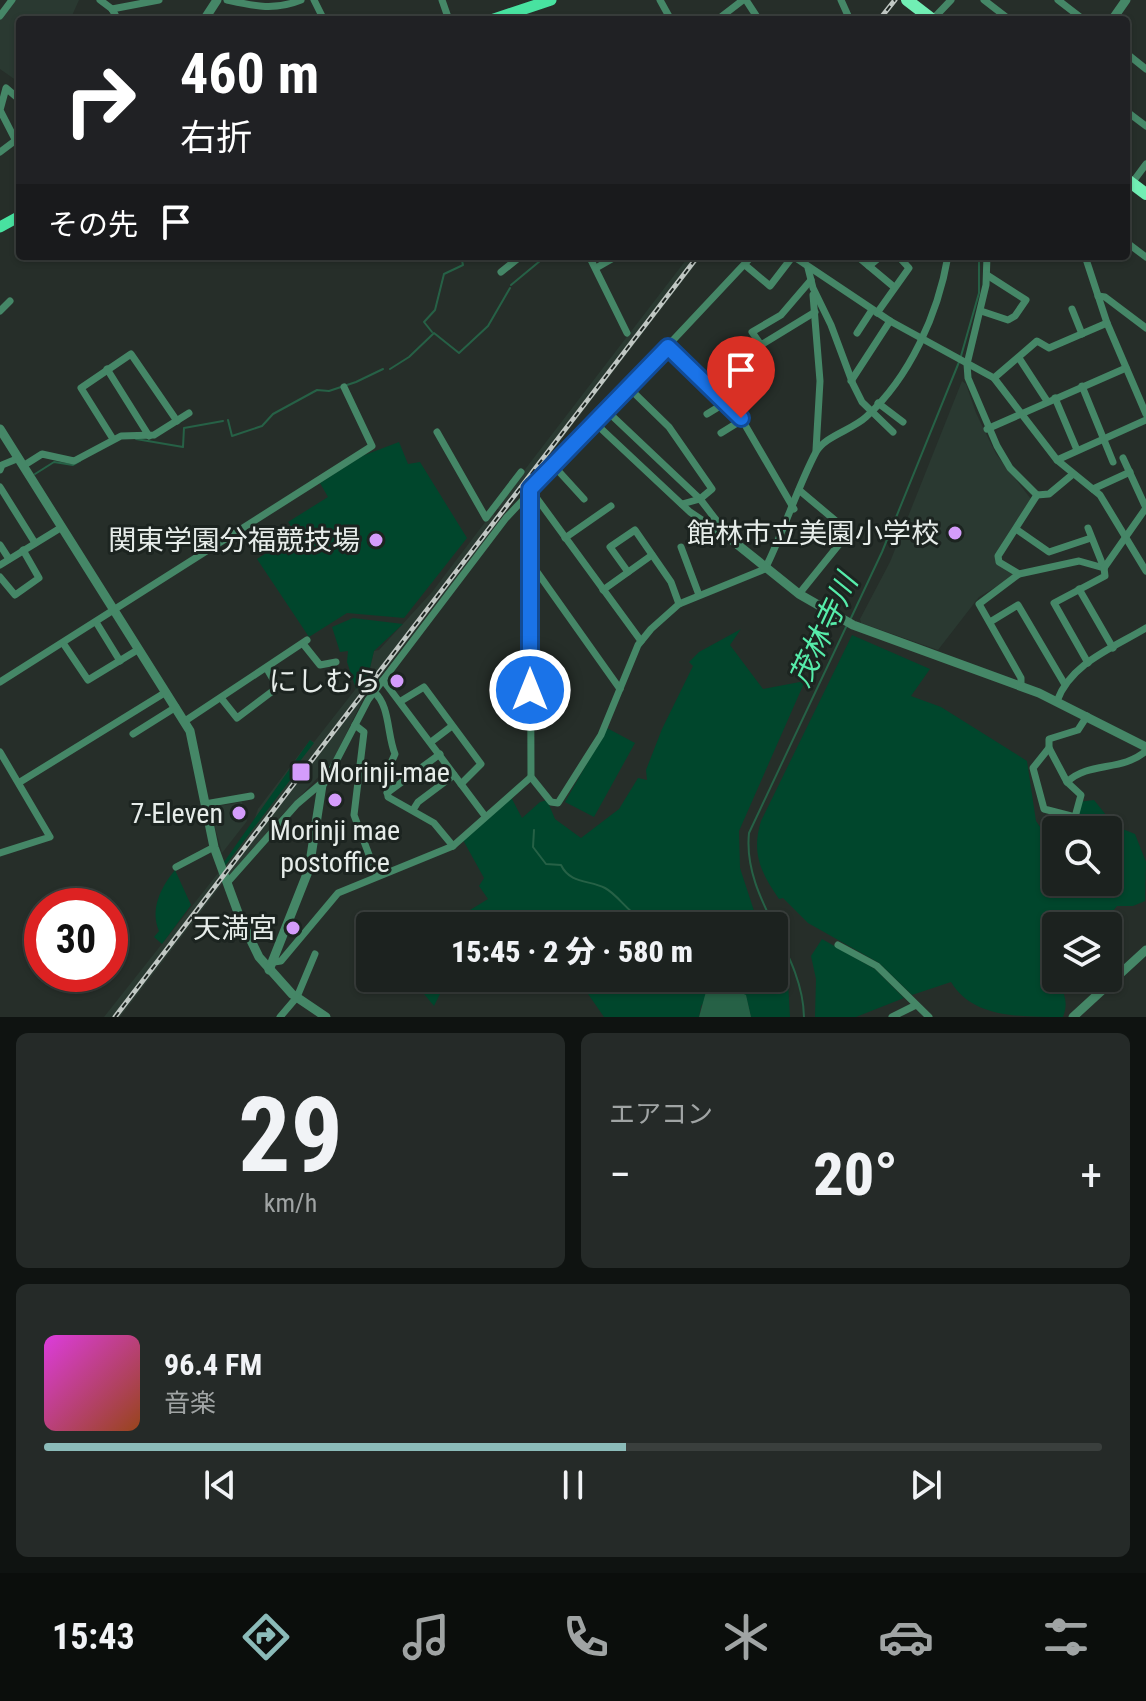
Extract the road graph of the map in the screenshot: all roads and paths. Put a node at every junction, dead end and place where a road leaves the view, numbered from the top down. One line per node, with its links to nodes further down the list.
1 (12, 0): 17 (street)
2 (100, 0): 16 (street)
3 (159, 0): 16 (street)
4 (227, 0): 5 (street)
5 (301, 0)
6 (551, 0): 14 (main road)
7 (744, 0): 20 (street)
8 (898, 0): 21 (highway)
9 (907, 0): 22 (highway)
10 (951, 0): 23 (street)
11 (984, 0): 24 (street)
12 (1058, 0): 15 (street)
13 (1074, 0): 15 (street)
14 (532, 3): 19 (main road)
15 (1068, 7): 25 (street)
16 (112, 9): 18 (street)
17 (0, 16)
18 (116, 16)
19 (503, 16)
20 (722, 16)
21 (927, 16)
22 (929, 16)
23 (936, 16)
24 (1005, 16)
25 (1079, 16)
26 (1130, 56): 27 (street)
27 (1146, 69)
28 (16, 97): 29 (street)
29 (16, 137)
30 (1146, 164): 31 (street)
31 (1132, 182): 32 (highway)
32 (1146, 194)
33 (516, 260): 49 (street)
34 (591, 260): 47 (street)
35 (610, 260): 47 (street)
36 (749, 260): 45 (street)
37 (790, 260): 45 (street)
38 (798, 260): 48 (street)
39 (862, 260): 46 (street)
40 (876, 260): 46 (street)
41 (902, 260): 52 (street)
42 (947, 260): 66 (street)
43 (987, 260): 50 (street)
44 (1086, 260): 53 (street)
45 (745, 265): 67 (street)
46 (869, 266): 52 (street)
47 (596, 268): 63 (street)
48 (808, 268): 51 (street); 59 (street)
49 (501, 272)
50 (987, 275): 57 (street); 57 (street)
51 (812, 284): 58 (street); 58 (street); 74 (street)
52 (894, 287): 59 (street)
53 (1098, 296): 61 (street); 62 (street)
54 (10, 301): 56 (street)
55 (1072, 309): 65 (street)
56 (0, 311)
57 (981, 311): 69 (street)
58 (815, 312): 102 (street)
59 (875, 312): 60 (street); 64 (street)
60 (890, 321): 66 (street); 74 (street)
61 (1107, 323): 65 (street); 71 (street)
62 (1146, 328)
63 (627, 333)
64 (857, 333)
65 (1082, 334): 68 (street)
66 (923, 338): 69 (street); 82 (street)
67 (668, 347): 75 (street); 78 (street)
68 (1019, 358): 73 (street); 80 (street)
69 (965, 363): 73 (street); 94 (street)
70 (734, 368): 75 (street)
71 (1126, 368): 76 (street); 79 (street)
72 (107, 369): 90 (street); 98 (street); 99 (street)
73 (994, 378): 87 (street)
74 (851, 381): 84 (street)
75 (708, 385): 81 (street)
76 (1082, 386): 80 (street); 100 (street)
77 (344, 387): 151 (street)
78 (629, 388): 83 (street); 118 (street)
79 (1142, 395): 85 (street)
80 (1051, 400): 87 (street); 101 (street)
81 (725, 403): 88 (street); 89 (street)
82 (878, 403): 84 (street); 91 (street)
83 (607, 411): 92 (street); 118 (street)
84 (871, 412): 96 (street); 102 (street)
85 (1145, 412): 100 (street)
86 (189, 413): 90 (street)
87 (1023, 413): 94 (street); 104 (street)
88 (707, 414)
89 (742, 420): 97 (street); 123 (street)
90 (177, 421): 98 (street)
91 (903, 422)
92 (595, 423): 107 (street); 119 (street)
93 (0, 429): 105 (street)
94 (987, 429): 116 (street)
95 (437, 432): 121 (street)
96 (893, 432)
97 (721, 433)
98 (149, 436): 99 (street)
99 (113, 439): 105 (street)
100 (1103, 439): 101 (street); 106 (street)
101 (1077, 450): 104 (street)
102 (816, 451): 115 (street)
103 (1123, 458): 110 (street)
104 (1057, 460): 111 (street)
105 (21, 462): 108 (street); 125 (street)
106 (1113, 462)
107 (553, 465): 113 (street); 117 (street)
108 (0, 470)
109 (521, 472): 121 (street)
110 (1130, 472): 114 (street); 122 (street)
111 (1073, 474): 114 (street); 116 (street)
112 (0, 487): 132 (street)
113 (530, 489): 124 (street); 129 (street); 138 (street)
114 (1093, 489): 128 (street)
115 (799, 490): 123 (street); 148 (street)
116 (1037, 495): 127 (street)
117 (584, 499)
118 (700, 499): 119 (street); 131 (street)
119 (682, 504): 131 (street)
120 (611, 506): 129 (street)
121 (493, 508): 124 (street)
122 (1146, 508): 128 (street)
123 (794, 509): 141 (street)
124 (506, 518): 163 (street)
125 (62, 527): 132 (street); 151 (street)
126 (1088, 528): 130 (street)
127 (1016, 529): 130 (street); 144 (street)
128 (1127, 536): 140 (street); 142 (street)
129 (565, 538): 147 (street)
130 (1091, 538): 140 (street)
131 (733, 541): 141 (street)
132 (35, 543): 135 (street)
133 (0, 545): 137 (street)
134 (681, 547): 149 (street)
135 (23, 550): 137 (street); 145 (street)
136 (652, 555): 143 (street); 143 (street); 150 (street)
137 (9, 559): 139 (street)
138 (529, 560): 167 (street); 186 (street)
139 (0, 565)
140 (1104, 568): 144 (street); 146 (street)
141 (765, 569): 148 (street); 149 (street)
142 (1146, 571)
143 (628, 572): 147 (street)
144 (1019, 574): 153 (street)
145 (0, 577)
146 (1079, 589): 157 (street); 161 (street)
147 (603, 590): 155 (street)
148 (799, 594): 166 (street)
149 (699, 595): 150 (street)
150 (679, 604): 155 (street)
151 (115, 610): 152 (street); 158 (street)
152 (96, 622): 156 (street); 159 (street)
153 (990, 622): 165 (street); 166 (street)
154 (1146, 628): 157 (street)
155 (641, 641): 167 (street)
156 (63, 643): 159 (street); 164 (street)
157 (1113, 648): 161 (street)
158 (139, 649): 159 (street); 168 (street)
159 (120, 661)
160 (336, 662): 162 (street)
161 (1088, 663): 165 (street)
162 (267, 669): 170 (street); 170 (street)
163 (383, 680): 169 (street); 171 (street)
164 (0, 682)
165 (1064, 683): 172 (street)
166 (1021, 686): 172 (street)
167 (620, 689): 186 (street)
168 (166, 692): 173 (street); 188 (street)
169 (374, 692): 176 (street); 191 (street)
170 (221, 698): 175 (street)
171 (401, 701): 177 (street); 179 (street)
172 (1057, 701): 174 (street)
173 (176, 707): 175 (street); 178 (street)
174 (1087, 716): 180 (street); 181 (street)
175 (185, 721): 193 (street)
176 (355, 725): 184 (street); 200 (street)
177 (452, 726): 179 (street); 190 (street)
178 (133, 734)
179 (431, 742): 183 (street)
180 (1049, 748): 189 (street); 189 (street)
181 (1146, 749): 189 (street)
182 (0, 752): 188 (street)
183 (440, 754): 185 (street); 191 (street)
184 (331, 771): 187 (street)
185 (454, 775): 190 (street); 194 (street)
186 (531, 777): 195 (street)
187 (324, 781): 201 (street); 205 (street)
188 (20, 782): 198 (street)
189 (1067, 782)
190 (461, 784): 195 (street)
191 (387, 793): 194 (street)
192 (251, 796): 193 (street)
193 (205, 804): 197 (street)
194 (413, 810): 196 (street)
195 (485, 816): 196 (street)
196 (453, 846): 200 (street)
197 (214, 847): 199 (street); 201 (street)
198 (0, 853)
199 (176, 867)
200 (377, 876): 205 (street)
201 (227, 883): 205 (street)
202 (838, 945): 207 (street)
203 (1146, 950): 212 (street)
204 (315, 954): 206 (street)
205 (272, 966): 206 (street)
206 (297, 997): 208 (street); 209 (street)
207 (916, 1005): 210 (street); 211 (street)
208 (280, 1017)
209 (326, 1017)
210 (892, 1017)
211 (929, 1017)
212 (1073, 1017)

